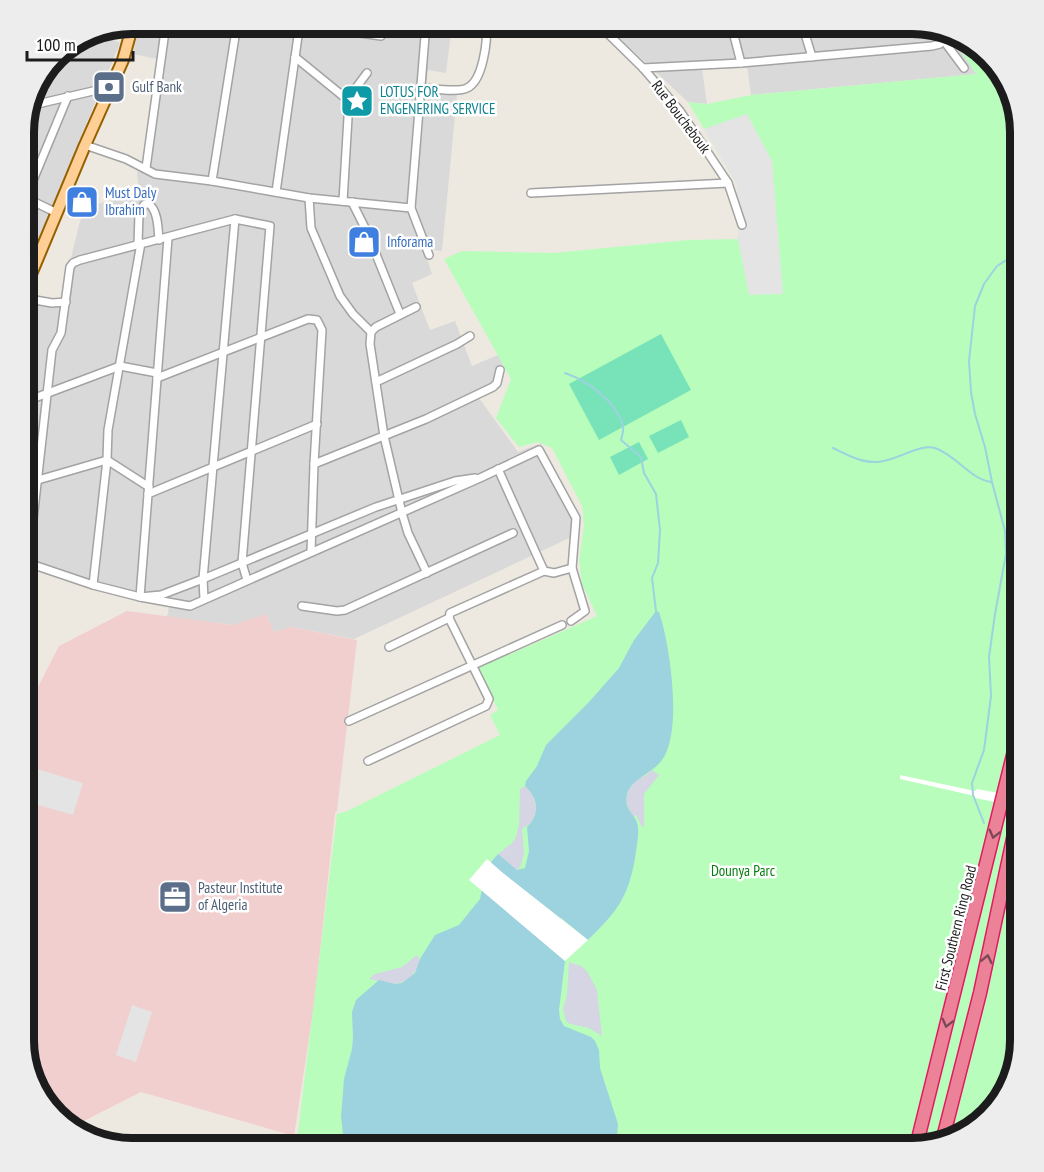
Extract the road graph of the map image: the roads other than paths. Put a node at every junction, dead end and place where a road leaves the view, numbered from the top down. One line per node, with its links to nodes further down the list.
1 (130, 34): 18 (main road)
2 (165, 34): 24 (street)
3 (235, 34): 26 (street)
4 (299, 34): 12 (street)
5 (425, 34): 19 (street)
6 (487, 34): 19 (street)
7 (610, 35): 15 (street, Rue Bouchebouk)
8 (734, 35): 14 (street)
9 (805, 35): 13 (street)
10 (941, 40): 13 (street)
11 (944, 41): 16 (street)
12 (295, 57): 21 (street); 28 (street)
13 (812, 57): 14 (street)
14 (741, 63): 15 (street)
15 (643, 68): 27 (street, Rue Bouchebouk)
16 (964, 68)
17 (367, 72): 21 (street)
18 (112, 84): 20 (street); 23 (main road)
19 (420, 88): 34 (street)
20 (68, 96): 22 (street); 25 (street)
21 (347, 99): 31 (street)
22 (39, 103)
23 (85, 146): 24 (street); 35 (main road)
24 (146, 168): 26 (street)
25 (35, 175)
26 (212, 181): 28 (street)
27 (729, 183): 29 (street); 37 (street, Rue Bouchebouk)
28 (276, 192): 30 (street)
29 (531, 193)
30 (309, 198): 31 (street); 46 (street)
31 (343, 201): 32 (street)
32 (352, 202): 34 (street); 45 (street)
33 (35, 203): 35 (street)
34 (411, 208): 40 (street)
35 (57, 213): 41 (main road)
36 (235, 219): 38 (street); 48 (street); 49 (street)
37 (742, 225)
38 (164, 239): 39 (street); 39 (street); 52 (street)
39 (140, 244): 43 (street); 50 (street)
40 (429, 255)
41 (35, 265)
42 (35, 300): 43 (street)
43 (66, 302): 54 (street)
44 (416, 307): 45 (street)
45 (400, 314): 46 (street)
46 (371, 332): 53 (street)
47 (470, 336): 53 (street)
48 (261, 337): 49 (street); 56 (street); 58 (street)
49 (224, 352): 52 (street); 61 (street)
50 (120, 366): 52 (street); 54 (street); 59 (street)
51 (500, 370): 57 (street)
52 (157, 375): 65 (street)
53 (376, 382): 57 (street)
54 (48, 392): 55 (street); 64 (street)
55 (35, 398)
56 (317, 424): 58 (street); 60 (street)
57 (384, 436): 60 (street); 66 (street)
58 (251, 451): 61 (street); 72 (street)
59 (107, 460): 64 (street); 65 (street); 79 (street)
60 (314, 464): 69 (street)
61 (214, 467): 65 (street); 77 (street)
62 (498, 469): 63 (street); 74 (street); 75 (street)
63 (480, 478): 66 (street); 68 (street)
64 (38, 480): 67 (street)
65 (149, 490): 80 (street)
66 (400, 499): 68 (street); 69 (street)
67 (35, 504)
68 (402, 513): 71 (street); 76 (street)
69 (312, 532): 71 (street); 72 (street)
70 (513, 533): 76 (street)
71 (312, 552): 78 (street)
72 (242, 563): 77 (street); 78 (street)
73 (35, 566): 79 (street)
74 (572, 568): 75 (street); 84 (street)
75 (544, 571): 83 (street)
76 (427, 573): 82 (street)
77 (203, 579): 80 (street); 81 (street)
78 (248, 580): 81 (street)
79 (93, 585): 80 (street)
80 (140, 597): 81 (street)
81 (204, 599)
82 (302, 606)
83 (449, 618): 86 (street); 87 (street)
84 (571, 621)
85 (562, 625): 87 (street)
86 (389, 648)
87 (473, 665): 88 (street); 89 (street)
88 (349, 721)
89 (368, 761)
90 (1010, 765): 93 (highway, First Southern Ring Road, one-way to 93)
91 (1010, 853): 92 (highway, one-way to 91)
92 (945, 1131)
93 (918, 1138)

